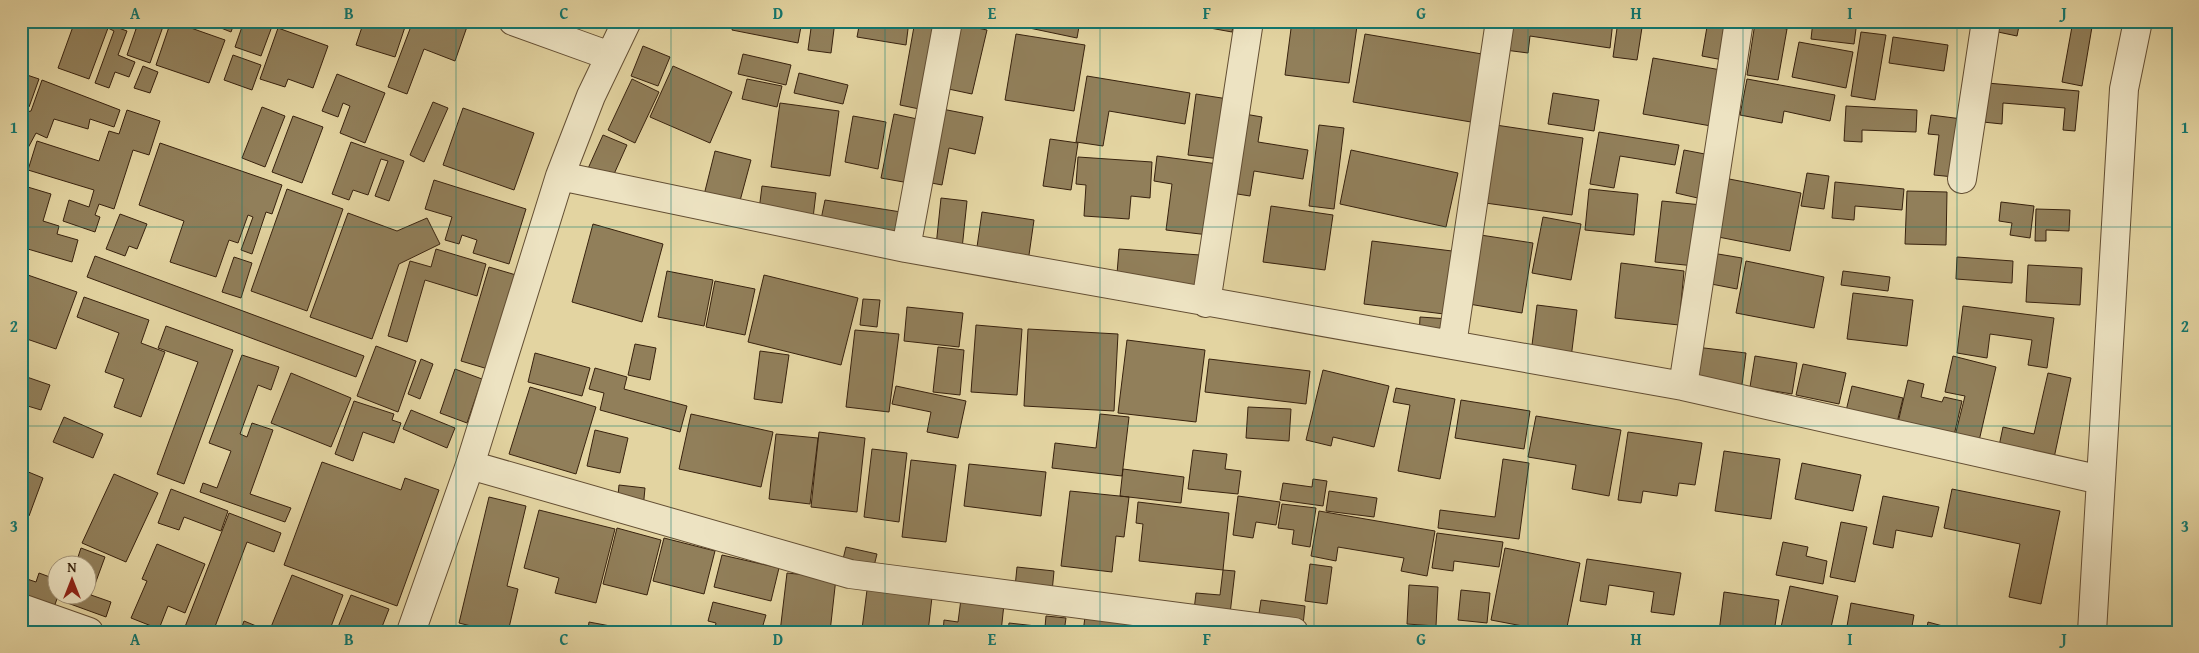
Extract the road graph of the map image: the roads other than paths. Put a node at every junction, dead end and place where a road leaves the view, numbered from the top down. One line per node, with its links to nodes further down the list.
1 (513, 21): 9 (street)
2 (627, 21): 9 (street)
3 (948, 21): 12 (street)
4 (1249, 21): 13 (street)
5 (1500, 21): 14 (street)
6 (1739, 21): 15 (street)
7 (1986, 21): 11 (street)
8 (2138, 21): 17 (street)
9 (610, 56): 10 (street)
10 (560, 176): 12 (street); 16 (street)
11 (1962, 179)
12 (906, 248): 13 (street)
13 (1206, 303): 14 (street)
14 (1452, 345): 15 (street)
15 (1683, 386): 17 (street)
16 (470, 465): 20 (street); 21 (street)
17 (2101, 480): 22 (street)
18 (21, 608): 19 (street)
19 (89, 632)
20 (411, 632)
21 (1294, 632)
22 (2092, 632)

